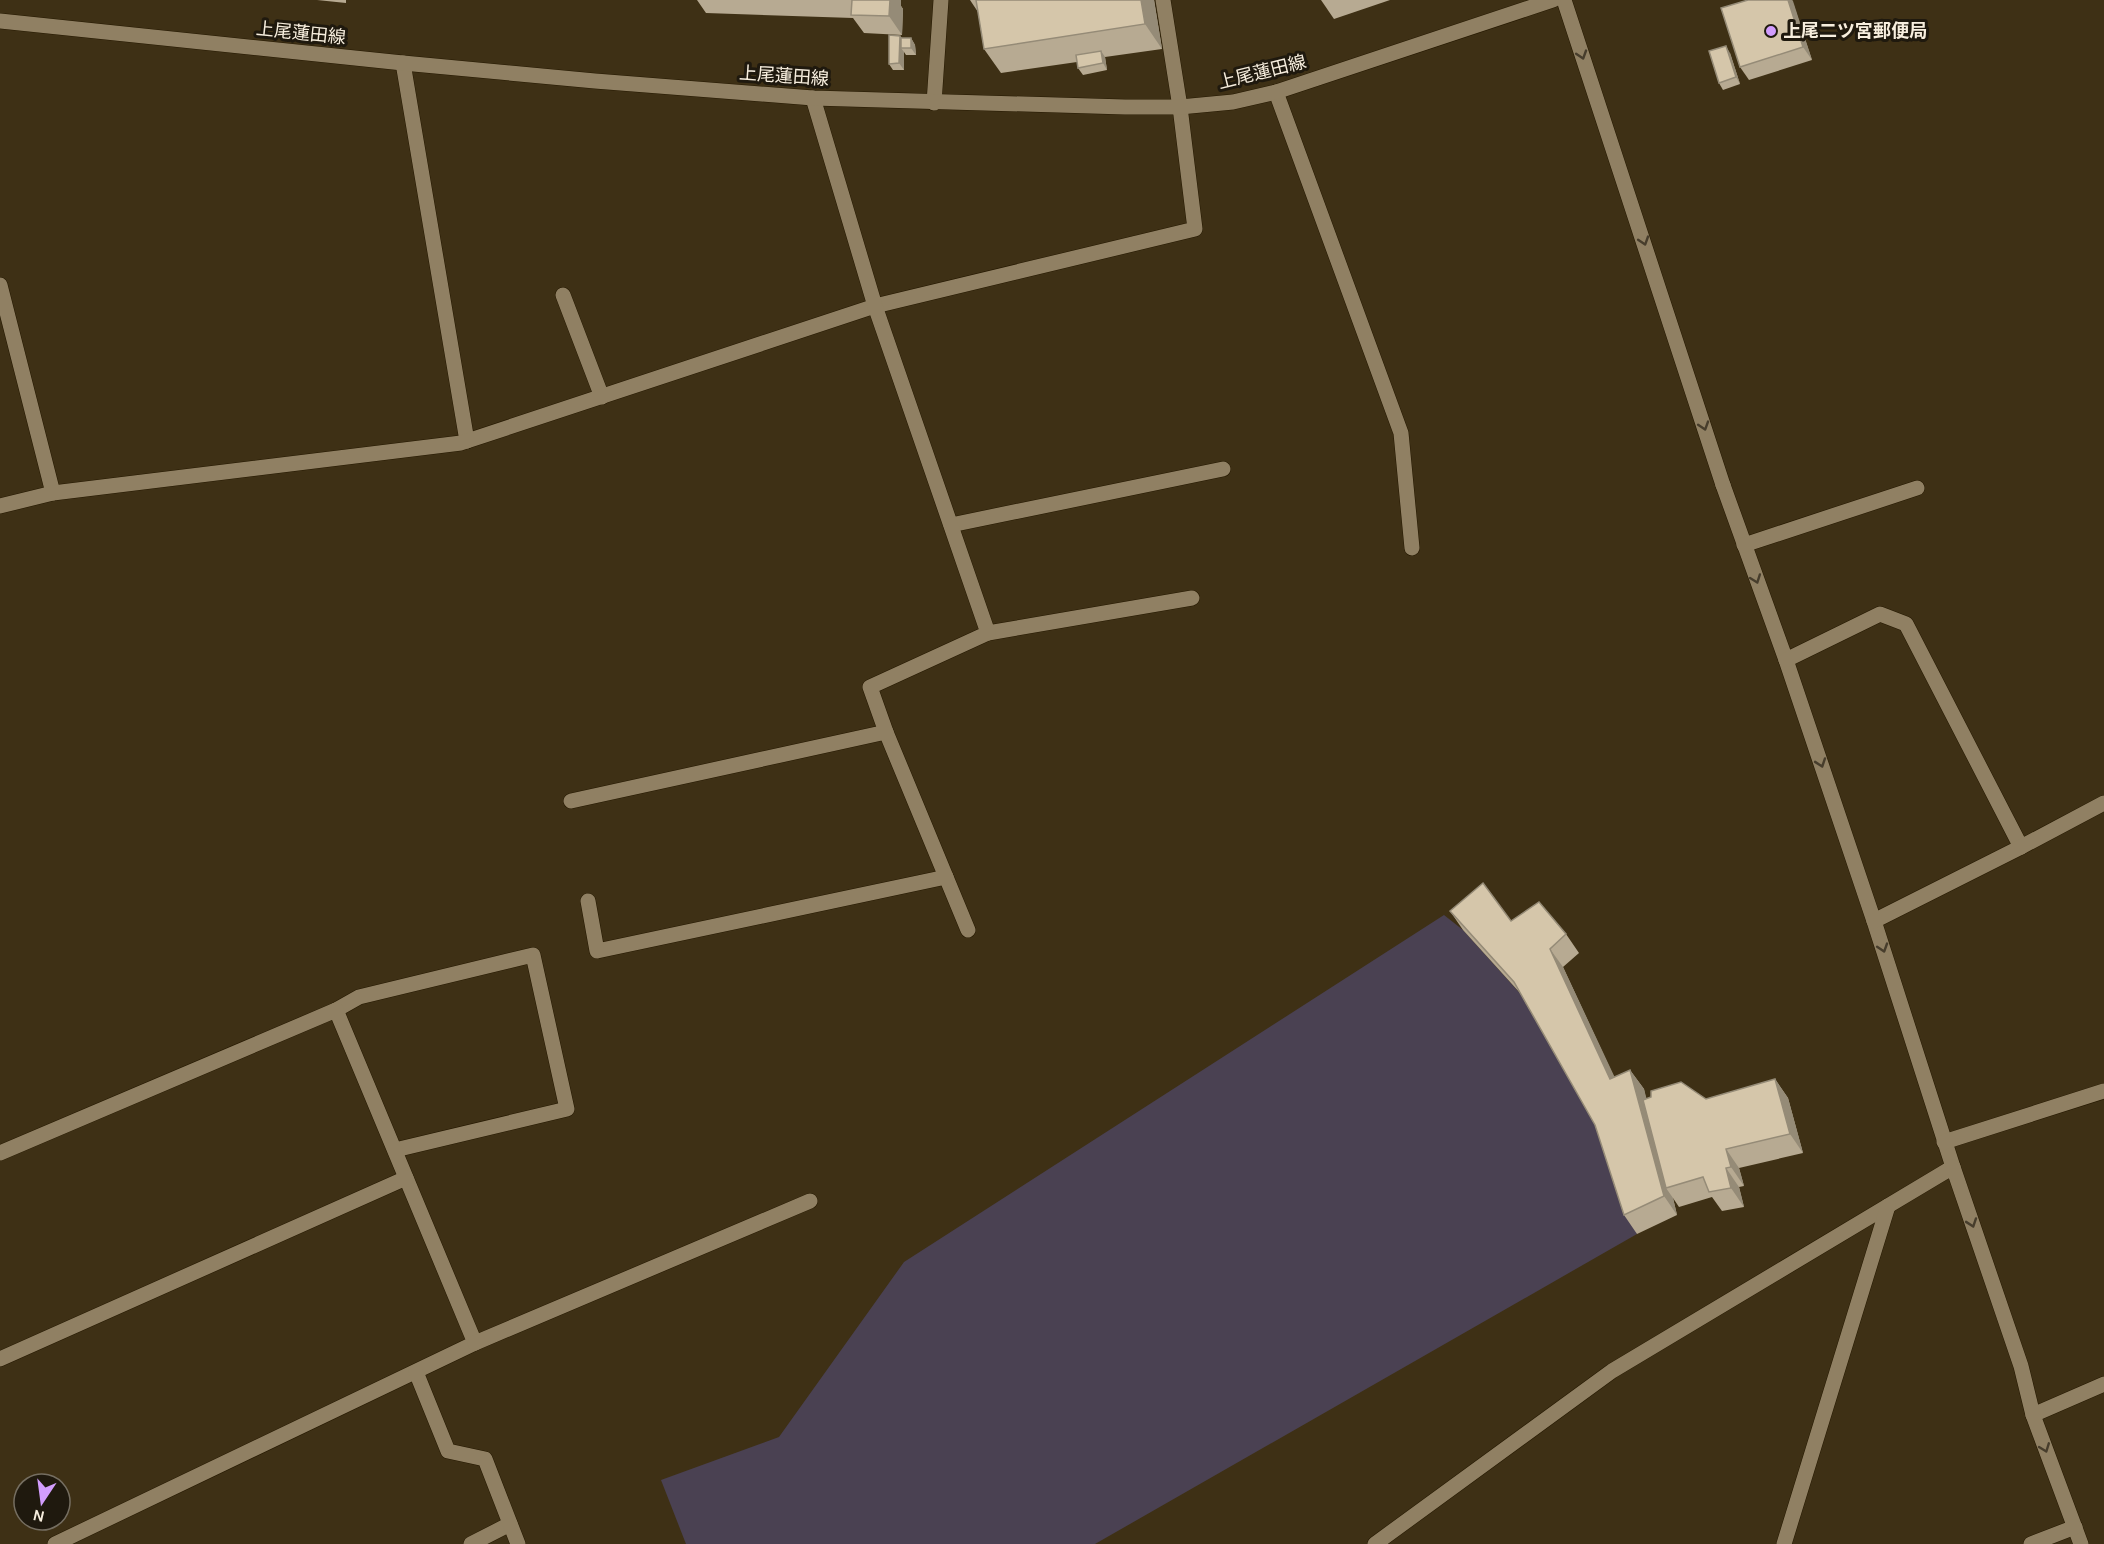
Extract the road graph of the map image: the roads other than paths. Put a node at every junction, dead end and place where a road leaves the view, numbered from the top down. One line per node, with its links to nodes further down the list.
1 (940, 0): 9 (street)
2 (1163, 0): 10 (street)
3 (1553, 0): 7 (street, 上尾蓮田線)
4 (1564, 0): 21 (street, one-way to 21)
5 (0, 21): 6 (street, 上尾蓮田線)
6 (403, 63): 8 (street, 上尾蓮田線); 15 (street)
7 (1276, 92): 10 (street, 上尾蓮田線); 22 (street)
8 (813, 98): 9 (street, 上尾蓮田線); 13 (street)
9 (934, 103): 10 (street, 上尾蓮田線)
10 (1180, 106): 13 (street)
11 (0, 285): 18 (street)
12 (563, 295): 14 (street)
13 (875, 306): 14 (street); 20 (street)
14 (602, 397): 15 (street)
15 (467, 441): 18 (street)
16 (1223, 469): 20 (street)
17 (1917, 488): 21 (street)
18 (53, 494): 19 (street)
19 (0, 506)
20 (951, 525): 24 (street)
21 (1744, 545): 25 (street, one-way to 25)
22 (1412, 548)
23 (1192, 598): 24 (street)
24 (988, 633): 26 (street)
25 (1786, 660): 29 (street); 32 (street, one-way to 32)
26 (886, 732): 27 (street); 30 (street)
27 (571, 801)
28 (2104, 803): 29 (street)
29 (2021, 847): 32 (street)
30 (946, 876): 31 (street); 33 (street)
31 (588, 901)
32 (1874, 921): 36 (street, one-way to 36)
33 (968, 930)
34 (336, 1010): 37 (street); 37 (street); 38 (street)
35 (2104, 1091): 36 (street)
36 (1944, 1142): 39 (street)
37 (395, 1150): 40 (street)
38 (0, 1153)
39 (1953, 1167): 42 (street); 47 (street, one-way to 47)
40 (406, 1178): 43 (street); 44 (street)
41 (810, 1201): 43 (street)
42 (1888, 1206): 53 (street); 54 (street)
43 (475, 1343): 45 (street)
44 (0, 1359)
45 (416, 1371): 48 (street); 50 (street)
46 (2104, 1384): 47 (street)
47 (2033, 1415): 49 (street, one-way to 49)
48 (510, 1524): 51 (street); 52 (street)
49 (2075, 1527): 55 (street); 56 (street)
50 (55, 1544)
51 (471, 1544)
52 (518, 1544)
53 (1375, 1544)
54 (1784, 1544)
55 (2031, 1544)
56 (2081, 1544)

